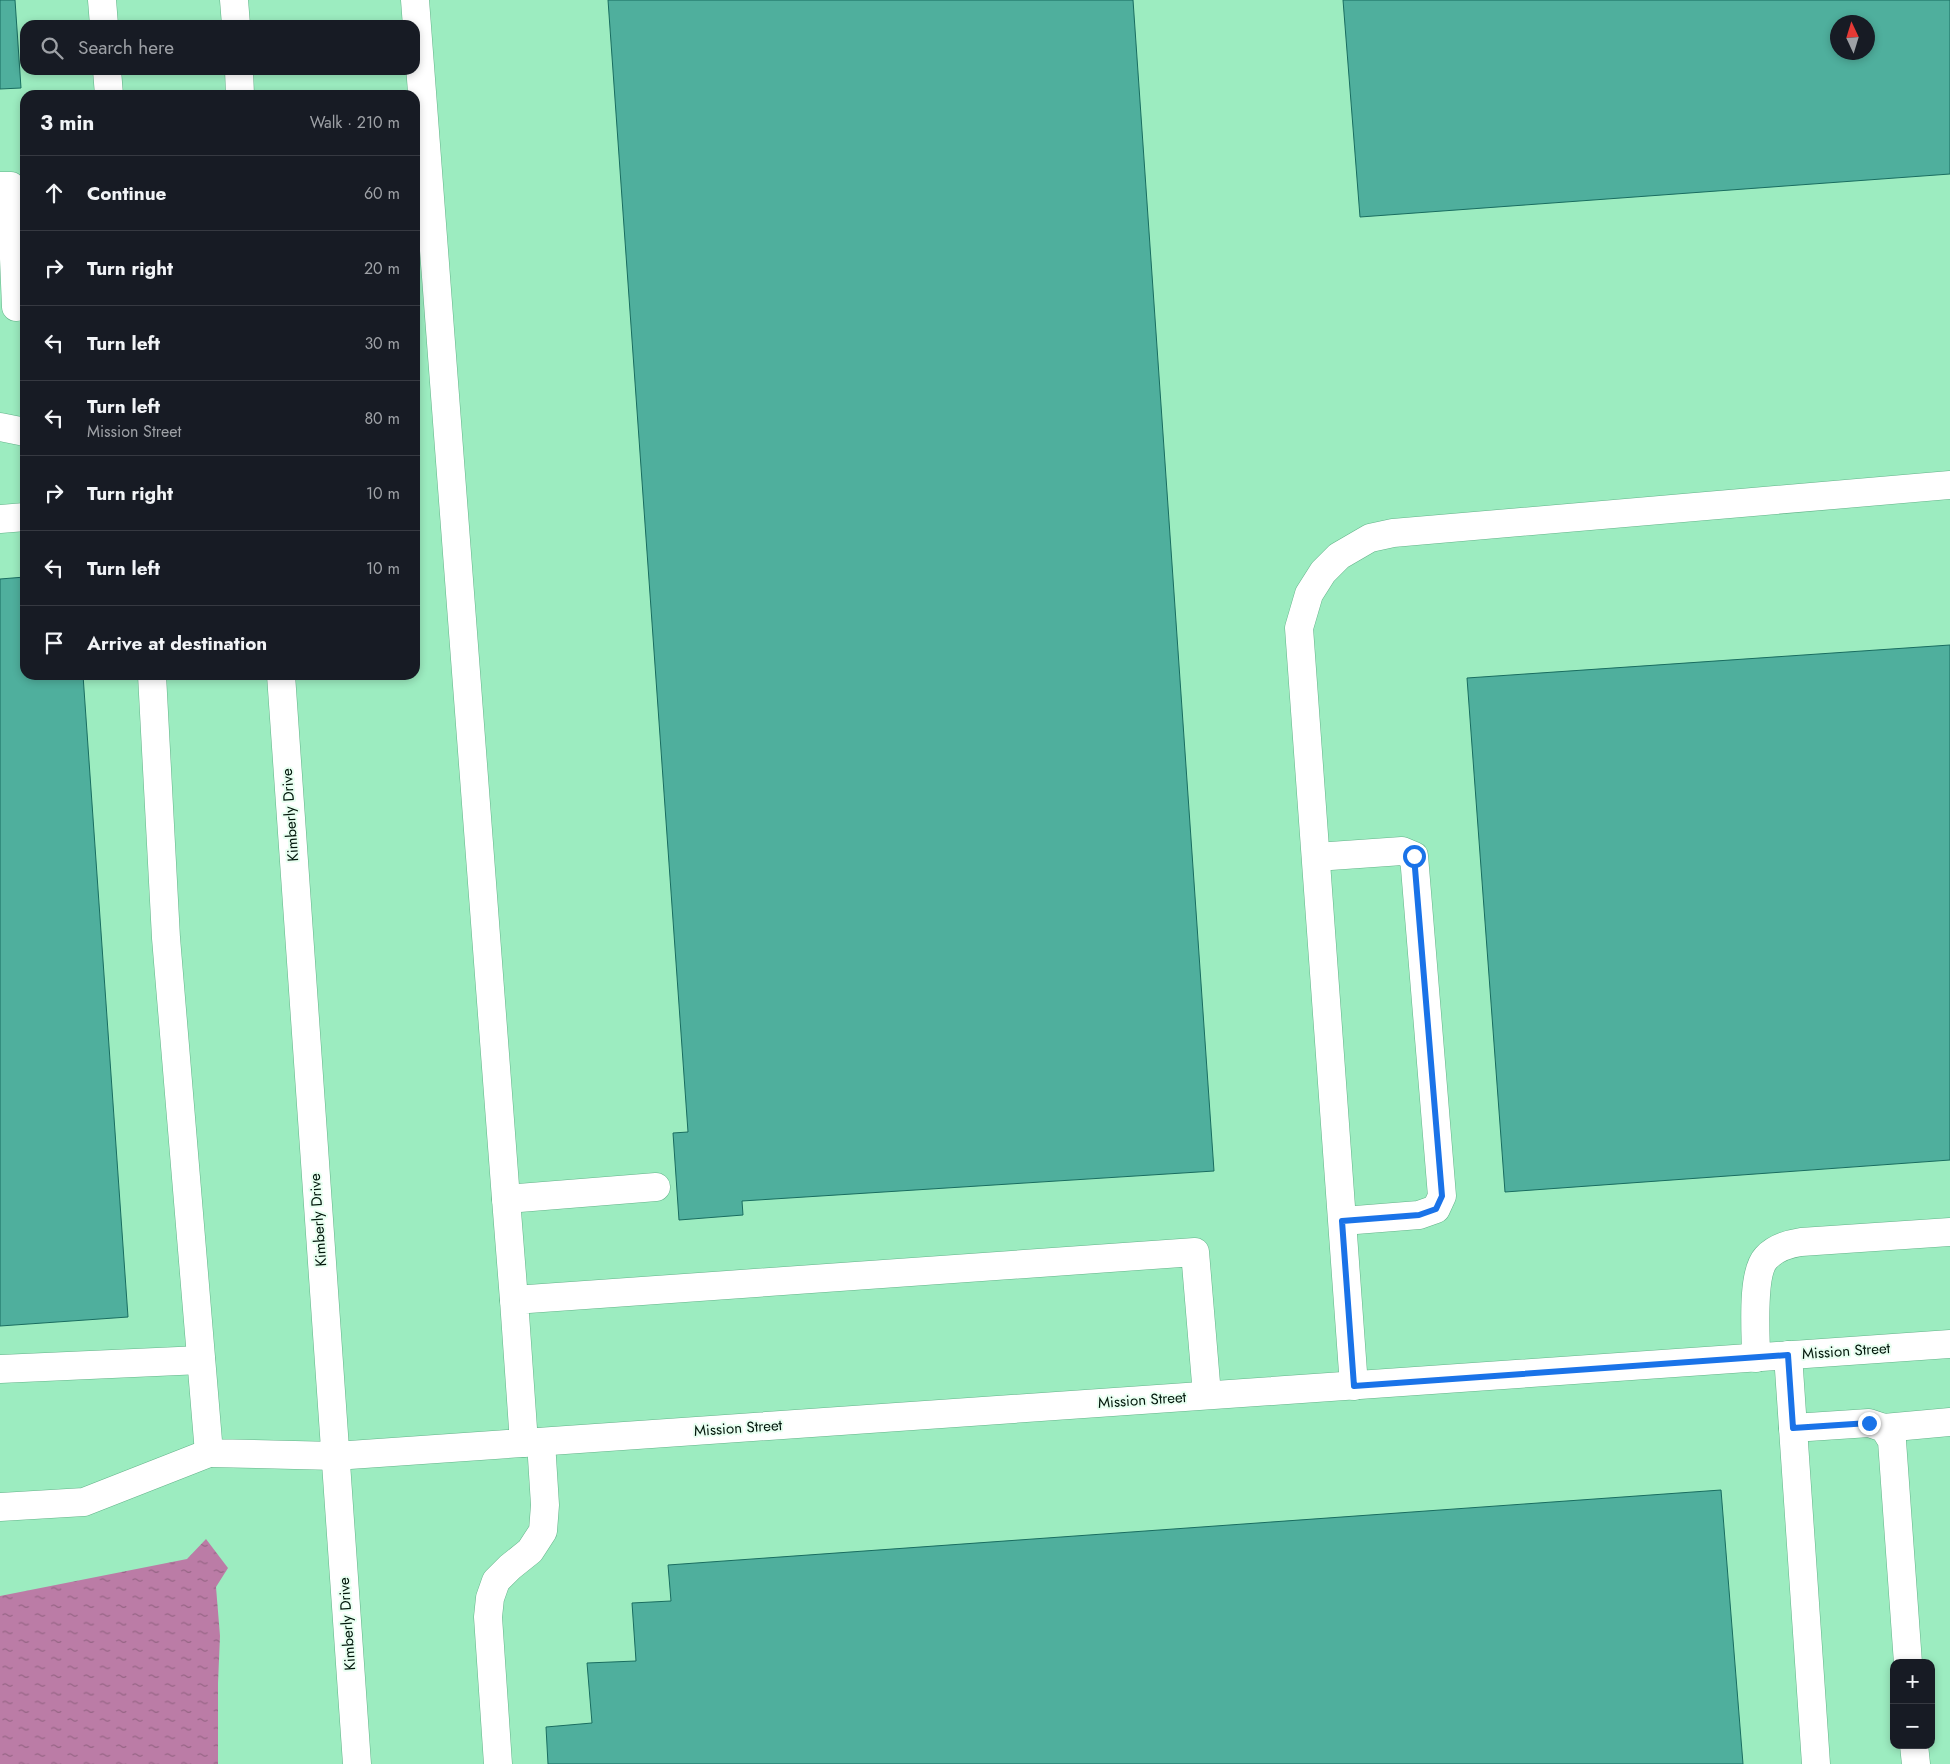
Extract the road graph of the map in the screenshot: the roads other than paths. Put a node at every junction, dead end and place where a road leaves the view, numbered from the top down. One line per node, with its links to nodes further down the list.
1 (102, 0): 4 (street)
2 (234, 0): 5 (street)
3 (415, 0): 6 (street)
4 (104, 20)
5 (236, 20)
6 (417, 20)
7 (420, 66): 23 (street)
8 (107, 75): 10 (street)
9 (239, 75): 11 (street)
10 (109, 90)
11 (240, 90)
12 (0, 186): 13 (street)
13 (14, 307)
14 (0, 427): 15 (street)
15 (20, 431)
16 (1950, 485): 21 (street)
17 (20, 517): 18 (street)
18 (0, 519)
19 (152, 680): 30 (street)
20 (281, 680): 39 (street, Kimberly Drive)
21 (1316, 857): 24 (street); 24 (street)
22 (656, 1187): 23 (street)
23 (506, 1199): 26 (street)
24 (1342, 1221): 32 (street)
25 (1950, 1232): 29 (street)
26 (514, 1300): 33 (street); 37 (street)
27 (1950, 1344): 28 (street, Mission Street)
28 (1788, 1355): 29 (street, Mission Street); 35 (street)
29 (1756, 1358): 32 (street, Mission Street)
30 (202, 1360): 31 (street); 38 (street)
31 (0, 1369)
32 (1354, 1386): 33 (street, Mission Street)
33 (1206, 1395): 37 (street, Mission Street)
34 (1950, 1422): 36 (street)
35 (1793, 1428): 36 (street); 45 (street)
36 (1884, 1428): 41 (street)
37 (532, 1443): 39 (street, Mission Street); 44 (street)
38 (209, 1453): 39 (street, Mission Street); 40 (street)
39 (335, 1456): 43 (street, Kimberly Drive)
40 (0, 1507)
41 (1908, 1659)
42 (1914, 1749): 46 (street)
43 (357, 1764)
44 (498, 1764)
45 (1816, 1764)
46 (1916, 1764)

